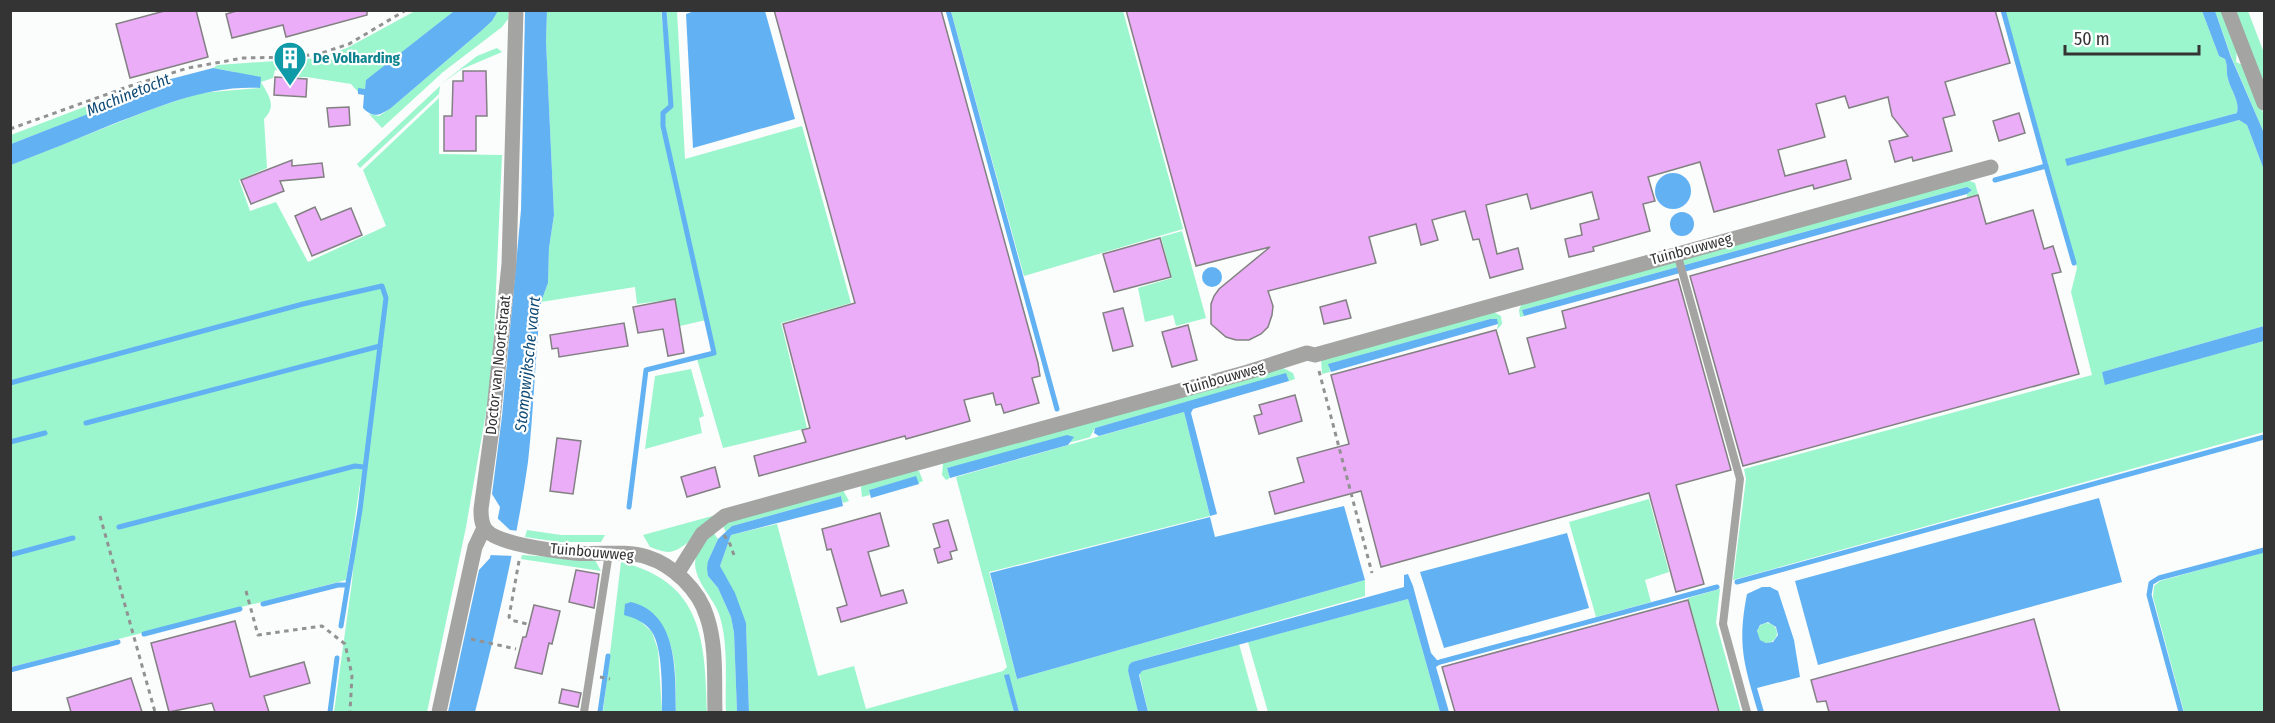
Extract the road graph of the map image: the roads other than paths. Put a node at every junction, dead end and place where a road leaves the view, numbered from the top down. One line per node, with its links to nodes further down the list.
1 (516, 10): 6 (street, Doctor van Noortstraat)
2 (2228, 10): 3 (street)
3 (2265, 103)
4 (1991, 167): 5 (street, Tuinbouwweg)
5 (1679, 258): 8 (street, Tuinbouwweg); 12 (lane)
6 (488, 531): 7 (street, Tuinbouwweg); 9 (street, Doctor van Noortstraat)
7 (609, 553): 8 (street, Tuinbouwweg); 10 (lane)
8 (677, 574): 11 (street)
9 (439, 712)
10 (584, 712)
11 (715, 712)
12 (1747, 712)

